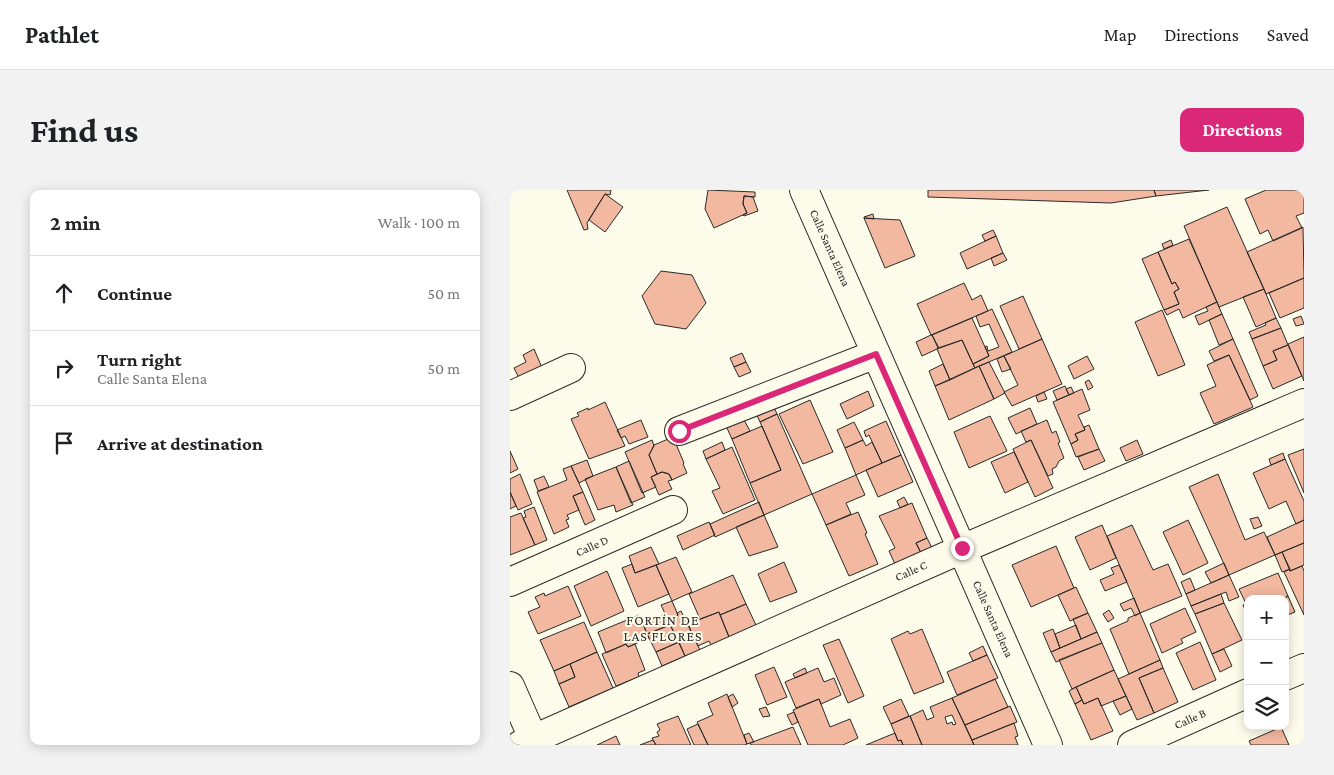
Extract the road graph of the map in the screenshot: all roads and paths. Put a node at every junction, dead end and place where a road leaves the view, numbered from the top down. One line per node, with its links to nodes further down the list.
1 (804, 190): 2 (street, Calle Santa Elena)
2 (876, 354): 6 (street); 8 (street, Calle Santa Elena)
3 (571, 368): 4 (street)
4 (510, 396)
5 (1304, 403): 8 (street, Calle C)
6 (679, 431)
7 (673, 510): 9 (street, Calle D)
8 (962, 548): 14 (street, Calle C); 15 (street, Calle Santa Elena)
9 (510, 582)
10 (1304, 668): 11 (street)
11 (1289, 674)
12 (510, 686): 14 (street)
13 (1244, 695): 16 (street, Calle B)
14 (530, 743)
15 (1048, 745)
16 (1132, 745)

